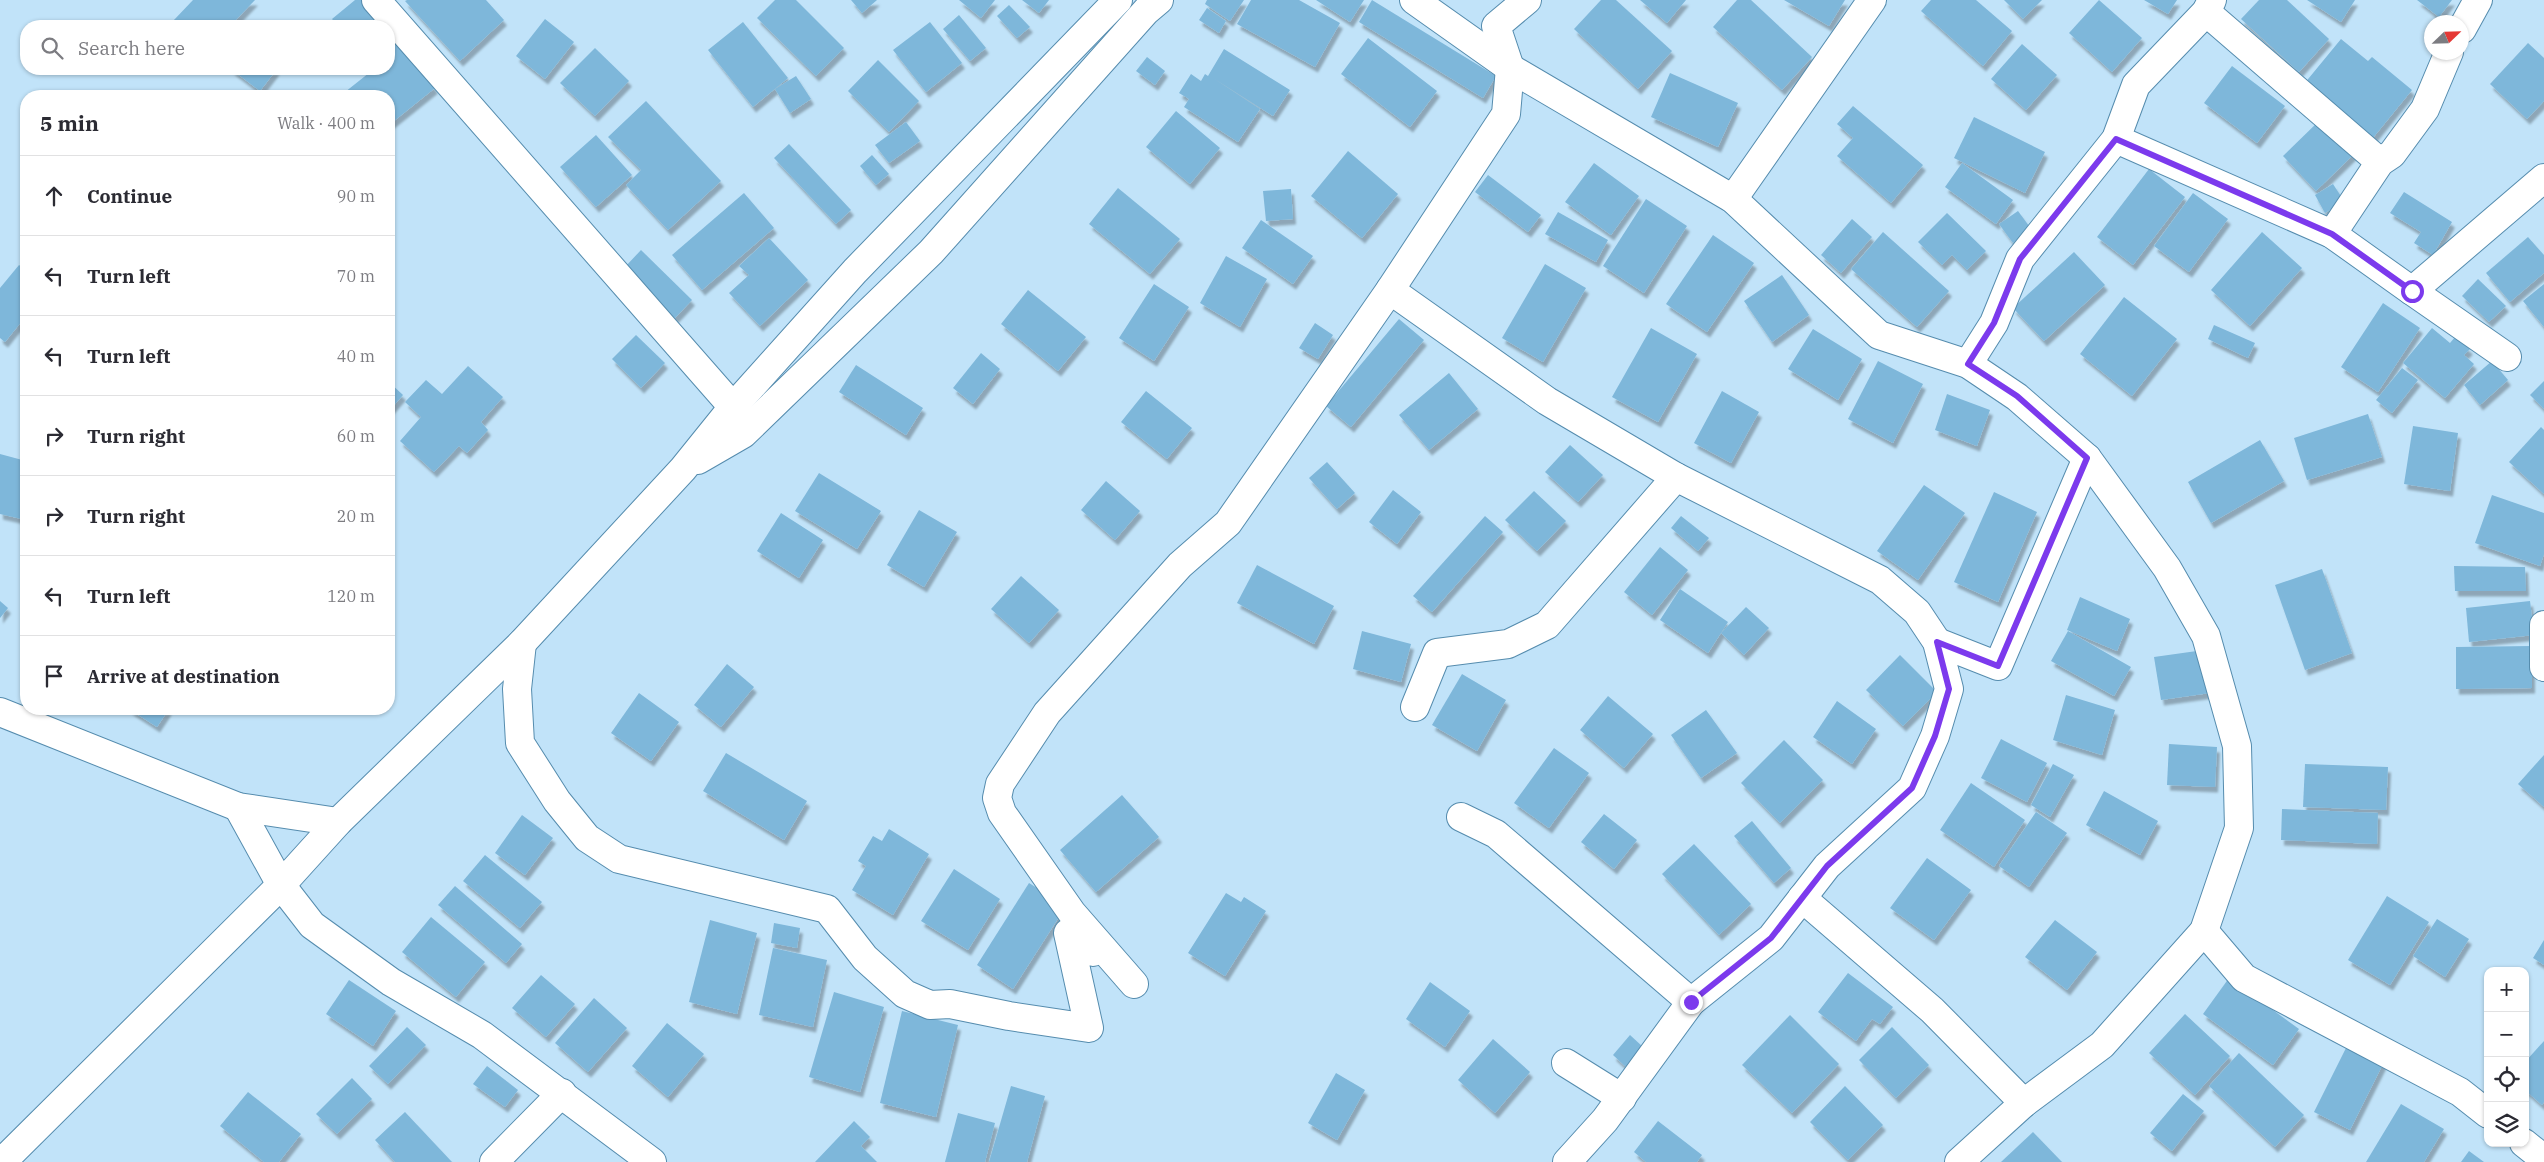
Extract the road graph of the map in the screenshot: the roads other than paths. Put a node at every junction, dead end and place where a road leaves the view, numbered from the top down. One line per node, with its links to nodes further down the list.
1 (376, 0): 10 (street)
2 (1118, 0): 23 (street)
3 (1159, 0): 25 (street)
4 (1414, 0): 13 (street)
5 (1527, 0): 13 (street)
6 (1872, 0): 17 (street)
7 (2478, 0): 9 (street)
8 (2209, 6): 14 (street); 15 (street)
9 (2469, 17)
10 (394, 20)
11 (395, 22): 23 (street)
12 (2446, 60): 15 (street)
13 (1510, 68): 17 (street); 19 (street)
14 (2116, 139): 18 (street); 22 (street)
15 (2380, 162): 18 (street)
16 (2544, 178): 20 (street)
17 (1733, 199): 22 (street)
18 (2332, 234): 20 (street)
19 (1390, 290): 26 (street); 29 (street)
20 (2412, 291): 21 (street)
21 (2507, 357)
22 (1968, 364): 24 (street)
23 (733, 407): 25 (street)
24 (2087, 458): 28 (street); 38 (street)
25 (683, 469): 29 (street)
26 (1676, 476): 28 (street); 31 (street)
27 (2544, 625): 30 (street)
28 (1937, 642): 37 (street)
29 (522, 643): 35 (street)
30 (2544, 668)
31 (1415, 707)
32 (0, 712): 33 (street)
33 (238, 807): 35 (street); 36 (street)
34 (1461, 817): 39 (street)
35 (338, 822): 36 (street)
36 (281, 885): 41 (street); 47 (street)
37 (1802, 898): 39 (street); 43 (street)
38 (2204, 931): 43 (street); 44 (street)
39 (1691, 1002): 42 (street)
40 (1566, 1063): 42 (street)
41 (562, 1093): 48 (street); 49 (street)
42 (1622, 1098): 50 (street)
43 (2024, 1104): 51 (street)
44 (2484, 1111)
45 (2529, 1147): 46 (street)
46 (2544, 1159)
47 (2, 1162)
48 (494, 1162)
49 (652, 1162)
50 (1567, 1162)
51 (1959, 1162)

